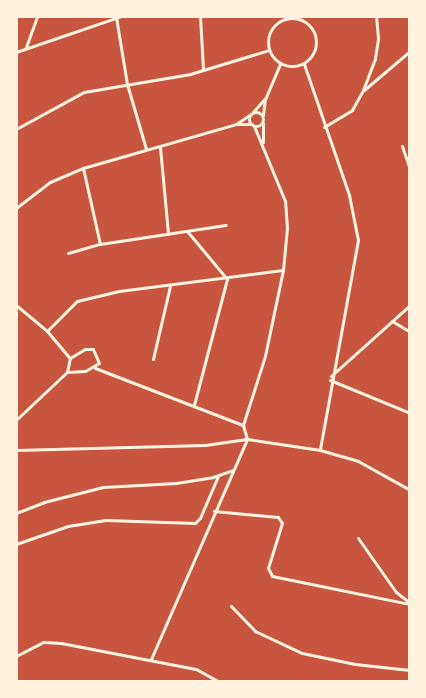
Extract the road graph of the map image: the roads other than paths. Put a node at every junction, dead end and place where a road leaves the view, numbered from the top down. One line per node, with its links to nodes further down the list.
1 (38, 16): 6 (street)
2 (200, 16): 12 (street)
3 (376, 16): 14 (street)
4 (119, 17): 6 (street); 13 (street)
5 (296, 17): 7 (street); 11 (street)
6 (26, 48): 9 (street)
7 (269, 50): 10 (street); 12 (street)
8 (410, 51): 14 (street)
9 (16, 52)
10 (280, 64): 11 (street); 15 (street)
11 (304, 64): 21 (street)
12 (203, 70): 13 (street)
13 (127, 84): 22 (street); 26 (street)
14 (363, 90): 21 (street)
15 (266, 97): 16 (street); 17 (street)
16 (252, 113): 17 (street); 19 (street); 20 (street)
17 (263, 116): 18 (street)
18 (263, 122): 20 (street); 23 (street)
19 (236, 124): 20 (street); 25 (street)
20 (253, 125): 23 (street)
21 (324, 127): 49 (street)
22 (16, 129)
23 (263, 142): 37 (street)
24 (402, 146): 28 (street)
25 (160, 147): 26 (street); 34 (street)
26 (146, 150): 27 (street)
27 (83, 168): 30 (street); 35 (street)
28 (410, 169)
29 (16, 197): 30 (street)
30 (21, 202): 31 (street)
31 (16, 208)
32 (226, 225): 33 (street)
33 (187, 231): 34 (street); 38 (street)
34 (168, 234): 35 (street)
35 (100, 244): 36 (street)
36 (68, 253)
37 (283, 270): 38 (street); 53 (street)
38 (227, 280): 39 (street); 50 (street)
39 (170, 286): 43 (street); 46 (street)
40 (16, 305): 43 (street)
41 (410, 305): 42 (street)
42 (392, 321): 44 (street); 49 (street)
43 (47, 331): 45 (street)
44 (410, 332)
45 (70, 358): 47 (street); 48 (street)
46 (152, 359)
47 (95, 368): 48 (street); 50 (street)
48 (67, 372): 52 (street)
49 (330, 378): 51 (street); 56 (street)
50 (194, 405): 53 (street)
51 (410, 413)
52 (16, 420)
53 (243, 426): 54 (street)
54 (247, 439): 55 (street); 56 (street); 57 (street)
55 (16, 450)
56 (320, 450): 59 (street)
57 (234, 470): 58 (street); 60 (street)
58 (218, 476): 61 (street); 63 (street)
59 (410, 490)
60 (214, 511): 64 (street); 67 (street)
61 (16, 513)
62 (358, 538): 64 (street)
63 (16, 544)
64 (410, 603)
65 (231, 606): 68 (street)
66 (16, 656): 67 (street)
67 (151, 659): 69 (street)
68 (410, 670)
69 (219, 682)

